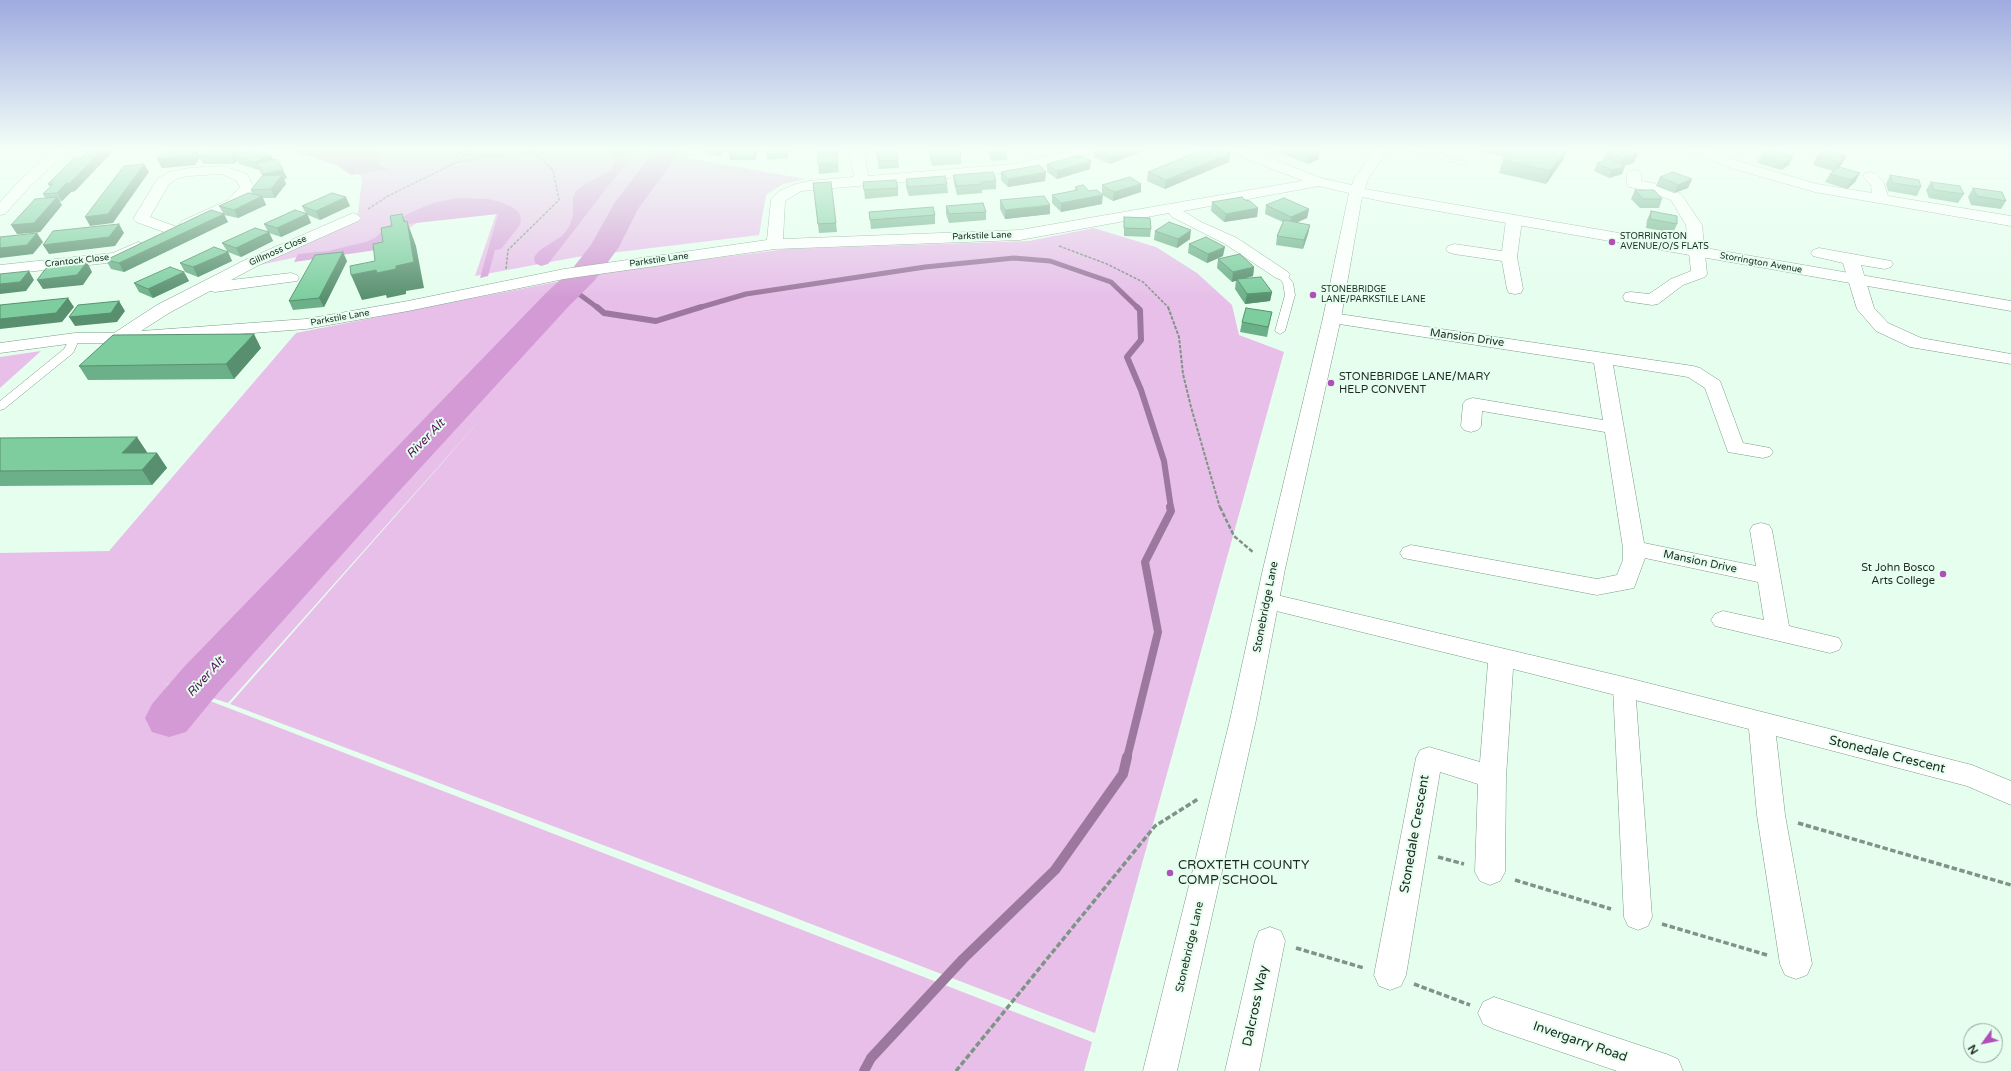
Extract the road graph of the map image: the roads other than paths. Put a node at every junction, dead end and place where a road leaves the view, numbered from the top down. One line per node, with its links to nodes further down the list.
1 (11, 199): 13 (street)
2 (153, 199): 18 (street, Crantock Close)
3 (237, 199): 18 (street, Crantock Close)
4 (779, 199): 19 (street)
5 (1225, 199): 11 (street, Parkstile Lane)
6 (1355, 199): 34 (street, Stonebridge Lane)
7 (1395, 199): 15 (street, Storrington Avenue)
8 (1677, 199): 21 (street)
9 (1875, 199): 10 (street)
10 (1881, 200): 12 (street)
11 (1175, 208): 19 (street, Parkstile Lane); 27 (street)
12 (1926, 208): 16 (street); 17 (street)
13 (0, 211)
14 (353, 218): 30 (street, Gillmoss Close)
15 (1514, 220): 21 (street, Storrington Avenue); 23 (street)
16 (2011, 221)
17 (1932, 223)
18 (172, 230): 26 (street, Crantock Close)
19 (775, 244): 37 (street, Parkstile Lane)
20 (1454, 249): 23 (street)
21 (1697, 252): 29 (street, Storrington Avenue); 32 (street)
22 (1819, 253): 24 (street)
23 (1509, 257): 31 (street)
24 (1850, 259): 25 (street); 29 (street)
25 (1885, 264)
26 (0, 270)
27 (1282, 275): 35 (lane)
28 (292, 278): 30 (street, Gillmoss Close)
29 (1858, 279): 33 (street, Storrington Avenue); 40 (street)
30 (206, 288): 37 (street, Gillmoss Close)
31 (1515, 289)
32 (1631, 297)
33 (2011, 306)
34 (1332, 318): 39 (street, Mansion Drive); 49 (street, Stonebridge Lane)
35 (1280, 331)
36 (75, 338): 37 (street, Parkstile Lane); 38 (street, Parkstile Lane); 41 (lane)
37 (118, 338)
38 (0, 348)
39 (1602, 357): 43 (street); 44 (street, Mansion Drive)
40 (2011, 359)
41 (0, 407)
42 (1471, 426): 43 (street)
43 (1613, 428): 46 (street)
44 (1763, 452)
45 (1761, 530): 48 (street)
46 (1634, 548): 47 (street); 48 (street, Mansion Drive)
47 (1411, 553)
48 (1767, 576): 51 (street)
49 (1268, 601): 53 (street, Stonedale Crescent); 64 (street, Stonebridge Lane)
50 (1722, 620): 51 (street)
51 (1778, 633): 52 (street)
52 (1830, 644)
53 (1501, 657): 54 (street, Stonedale Crescent); 56 (street)
54 (1624, 687): 55 (street, Stonedale Crescent); 59 (street)
55 (1761, 724): 57 (street, Stonedale Crescent); 61 (street)
56 (1492, 777): 58 (street); 62 (street, Stonedale Crescent)
57 (2011, 793)
58 (1490, 872)
59 (1638, 917)
60 (1270, 941): 65 (street, Dalcross Way)
61 (1796, 964)
62 (1390, 975)
63 (1494, 1013): 66 (street, Invergarry Road)
64 (1160, 1071)
65 (1242, 1071)
66 (1666, 1071)

